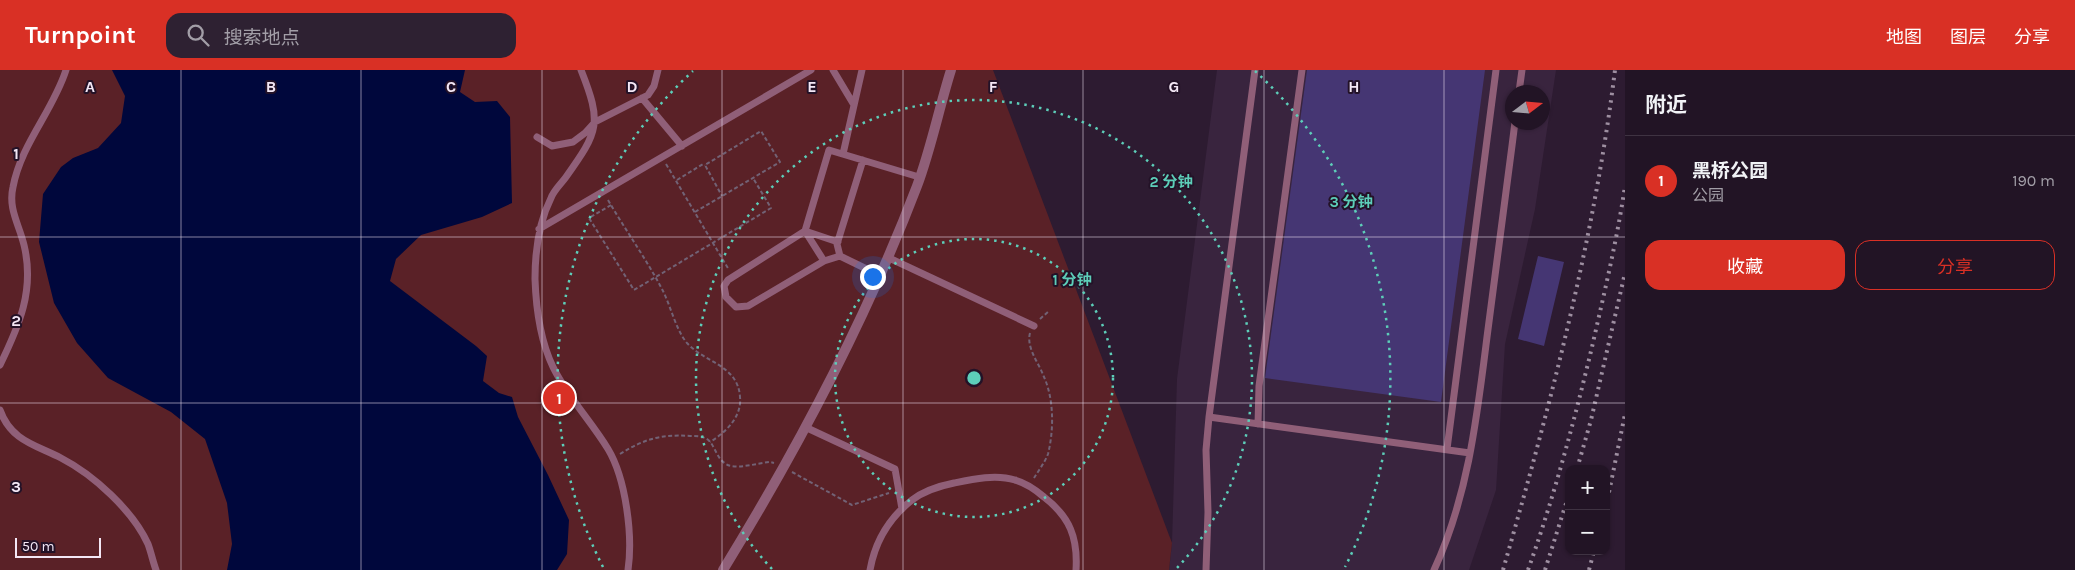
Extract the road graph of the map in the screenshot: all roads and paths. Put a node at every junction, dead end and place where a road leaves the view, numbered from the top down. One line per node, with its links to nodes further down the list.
1 (66, 70): 42 (lane)
2 (581, 70): 15 (lane)
3 (658, 70): 13 (lane)
4 (811, 70): 18 (lane)
5 (833, 70): 14 (lane)
6 (862, 70): 14 (lane)
7 (950, 70): 23 (street)
8 (1255, 70): 44 (lane)
9 (1302, 70): 45 (lane)
10 (1496, 70): 48 (lane)
11 (1522, 70): 12 (lane)
12 (1520, 85)
13 (642, 98): 15 (lane); 18 (lane)
14 (854, 105): 19 (lane)
15 (595, 122): 17 (lane); 30 (lane)
16 (1514, 130): 49 (lane)
17 (537, 137)
18 (682, 146): 20 (lane)
19 (843, 154): 21 (lane); 31 (lane)
20 (662, 157): 25 (path); 26 (lane)
21 (863, 160): 23 (lane); 33 (lane)
22 (705, 165): 24 (path); 25 (path); 27 (path)
23 (919, 177): 35 (street)
24 (753, 178): 27 (path); 32 (path)
25 (676, 180): 29 (path)
26 (603, 192): 28 (path); 30 (lane)
27 (722, 196): 29 (path)
28 (611, 205): 39 (path); 39 (path)
29 (695, 212): 32 (path)
30 (540, 229): 50 (lane)
31 (805, 231): 33 (lane); 36 (lane); 37 (lane)
32 (713, 242): 37 (path); 39 (path)
33 (838, 242): 34 (lane)
34 (840, 256): 36 (lane); 38 (lane)
35 (887, 257): 38 (street); 41 (lane)
36 (824, 261): 37 (lane)
37 (733, 276)
38 (879, 276): 46 (street)
39 (655, 277): 47 (path)
40 (1049, 311): 41 (path)
41 (1034, 326): 52 (path)
42 (0, 365)
43 (0, 410): 55 (lane)
44 (1209, 417): 45 (lane); 60 (lane)
45 (1258, 424): 48 (lane)
46 (805, 427): 51 (street); 53 (lane)
47 (710, 442): 50 (path); 51 (path)
48 (1447, 449): 49 (lane)
49 (1470, 453): 61 (lane)
50 (613, 458): 56 (lane)
51 (783, 467): 53 (path); 57 (street)
52 (1029, 486): 54 (lane); 59 (lane)
53 (899, 490): 54 (lane)
54 (902, 509): 58 (lane)
55 (156, 570)
56 (628, 570)
57 (723, 570)
58 (870, 570)
59 (1076, 570)
60 (1206, 570)
61 (1434, 570)

